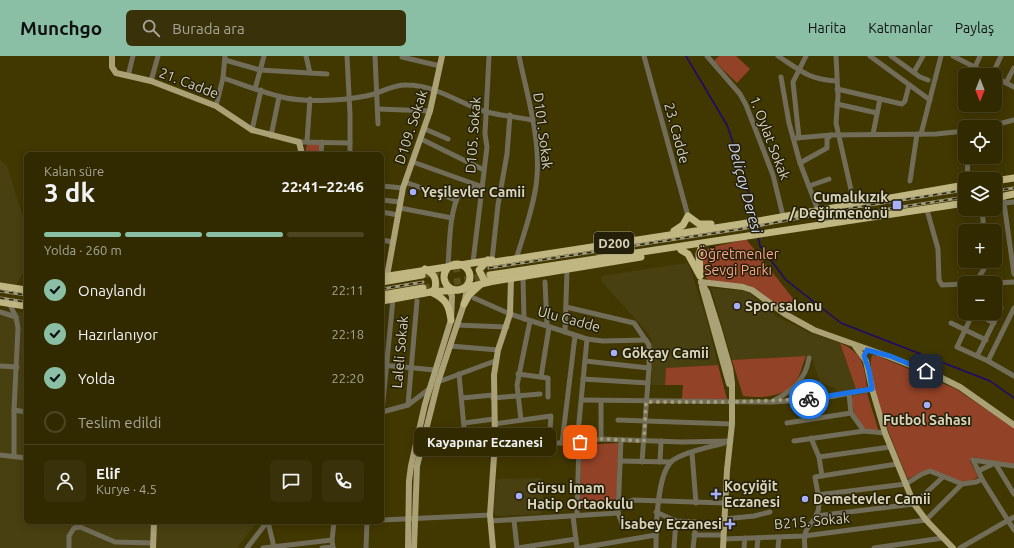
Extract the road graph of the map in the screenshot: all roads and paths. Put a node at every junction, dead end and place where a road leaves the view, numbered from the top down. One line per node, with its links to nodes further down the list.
1 (112, 56): 34 (main road, 21. Cadde)
2 (133, 56): 34 (street)
3 (158, 56): 38 (street)
4 (264, 56): 30 (street)
5 (306, 56): 32 (street)
6 (347, 56): 49 (street)
7 (375, 56): 47 (street)
8 (442, 56): 25 (main road, D109. Sokak)
9 (489, 56): 57 (street, D105. Sokak)
10 (519, 56): 60 (street, D101. Sokak)
11 (644, 56): 109 (street, 23. Cadde)
12 (707, 56): 110 (street, 1. Oylat Sokak)
13 (806, 56): 29 (street)
14 (836, 56): 39 (street)
15 (870, 56): 42 (street)
16 (891, 56): 31 (street)
17 (923, 56): 31 (street)
18 (941, 56): 52 (street)
19 (980, 56): 26 (street)
20 (1001, 56): 27 (street)
21 (402, 57): 25 (street)
22 (780, 57): 29 (street)
23 (955, 57): 26 (street)
24 (225, 58): 30 (street); 36 (street)
25 (440, 66): 46 (main road, D109. Sokak)
26 (975, 67)
27 (995, 68)
28 (1014, 68): 41 (street)
29 (799, 69): 39 (street); 72 (street)
30 (260, 70): 32 (street); 44 (street)
31 (914, 72): 37 (street)
32 (310, 73): 33 (street)
33 (327, 74)
34 (128, 76): 38 (main road, 21. Cadde)
35 (781, 77): 74 (street)
36 (223, 78): 44 (street); 54 (street)
37 (928, 80)
38 (151, 81): 54 (main road, 21. Cadde)
39 (836, 81): 45 (street)
40 (1002, 81): 41 (street)
41 (1006, 83): 43 (street)
42 (909, 84): 50 (street); 52 (street)
43 (1014, 88)
44 (258, 89): 48 (street); 65 (street)
45 (837, 89): 50 (street); 53 (street)
46 (435, 91): 47 (street); 56 (main road, D109. Sokak); 57 (street)
47 (378, 94): 49 (street); 55 (street)
48 (279, 97): 51 (street); 71 (street)
49 (349, 98): 51 (street); 79 (street)
50 (880, 99): 58 (street)
51 (310, 100): 76 (street)
52 (930, 100): 69 (street)
53 (837, 104): 58 (street); 67 (street)
54 (216, 106): 65 (main road, 21. Cadde)
55 (378, 109): 56 (street); 63 (street)
56 (430, 111): 64 (main road, D109. Sokak)
57 (487, 112): 59 (street); 85 (street, D105. Sokak)
58 (878, 113): 68 (street)
59 (510, 115): 60 (street); 121 (street)
60 (532, 120): 120 (street, D101. Sokak)
61 (1014, 120): 62 (street)
62 (1002, 123)
63 (378, 124)
64 (425, 129): 73 (street); 75 (main road, D109. Sokak)
65 (252, 130): 71 (main road, 21. Cadde)
66 (958, 131): 69 (street)
67 (838, 134): 68 (street); 70 (street); 101 (street)
68 (873, 134): 69 (street)
69 (919, 134): 89 (street)
70 (830, 135): 72 (street); 84 (street)
71 (271, 136): 77 (main road, 21. Cadde)
72 (799, 138): 74 (street)
73 (448, 139)
74 (793, 139): 84 (street)
75 (421, 140): 83 (main road, D109. Sokak); 85 (street)
76 (307, 141): 77 (street); 78 (street)
77 (300, 142): 80 (main road)
78 (322, 142): 79 (street); 81 (street)
79 (350, 143): 82 (street)
80 (302, 152)
81 (321, 152)
82 (350, 152)
83 (413, 162): 90 (main road, D109. Sokak); 92 (street)
84 (800, 163): 93 (street)
85 (484, 170): 92 (street, D105. Sokak)
86 (1014, 178): 88 (highway)
87 (828, 179): 93 (street)
88 (1002, 180)
89 (910, 181)
90 (404, 185): 91 (street); 98 (street); 103 (main road, D109. Sokak)
91 (384, 186)
92 (482, 186): 98 (street); 122 (street, D105. Sokak)
93 (809, 186): 104 (street)
94 (958, 186): 101 (highway, D200)
95 (1014, 194): 96 (highway)
96 (1002, 198)
97 (1002, 199): 100 (street)
98 (456, 200): 111 (street)
99 (384, 201): 103 (street)
100 (1014, 202)
101 (854, 203): 104 (highway, D200)
102 (958, 204): 105 (highway, D200)
103 (400, 205): 108 (main road, D109. Sokak); 111 (street)
104 (818, 210): 110 (highway, D200)
105 (927, 210): 116 (highway, D200); 137 (street)
106 (1002, 210): 126 (street)
107 (384, 212): 108 (street)
108 (398, 215): 117 (main road, D109. Sokak)
109 (688, 216): 112 (highway); 114 (highway)
110 (783, 216): 112 (highway, D200)
111 (452, 218): 123 (street)
112 (739, 224): 113 (highway, D200)
113 (718, 227): 114 (highway); 121 (highway, D200)
114 (674, 231): 120 (highway)
115 (384, 240): 117 (street)
116 (718, 241): 118 (highway); 129 (highway, D200)
117 (393, 242): 127 (main road, D109. Sokak)
118 (702, 246): 119 (highway); 131 (highway)
119 (681, 250): 124 (highway); 131 (highway)
120 (517, 256): 121 (highway)
121 (489, 261): 122 (highway); 129 (highway)
122 (473, 262): 123 (highway)
123 (452, 265): 125 (highway); 139 (highway); 141 (highway)
124 (567, 270): 128 (highway); 153 (street)
125 (423, 272): 127 (highway); 132 (highway); 143 (highway)
126 (1014, 274)
127 (384, 276)
128 (524, 277): 130 (highway); 158 (street)
129 (490, 279): 130 (highway); 136 (highway)
130 (511, 279): 156 (main road)
131 (700, 279): 174 (main road); 208 (main road)
132 (384, 282)
133 (545, 282): 167 (street)
134 (1014, 282): 135 (street)
135 (1002, 283)
136 (481, 284): 139 (highway); 151 (highway)
137 (958, 284)
138 (0, 286): 142 (highway)
139 (467, 286): 141 (highway); 151 (main road)
140 (423, 288): 144 (highway)
141 (448, 288): 143 (highway); 163 (main road)
142 (24, 290)
143 (432, 292): 146 (highway); 163 (highway)
144 (384, 295)
145 (474, 298): 156 (street, Ulu Cadde)
146 (393, 299): 147 (highway); 184 (street)
147 (384, 301)
148 (416, 301): 187 (street, Laleli Sokak)
149 (0, 302): 150 (highway)
150 (9, 303): 152 (highway); 157 (street)
151 (464, 304): 163 (main road)
152 (24, 306)
153 (566, 307): 169 (street); 172 (street)
154 (1014, 308): 183 (street)
155 (0, 312): 157 (street)
156 (510, 314): 158 (street, Ulu Cadde); 166 (main road)
157 (16, 317): 186 (street)
158 (524, 319): 162 (street, Ulu Cadde)
159 (970, 320): 168 (street)
160 (988, 320): 165 (street)
161 (995, 320): 165 (street)
162 (530, 321): 167 (street, Ulu Cadde); 191 (street)
163 (453, 323): 166 (street); 175 (main road); 189 (main road)
164 (950, 323): 168 (street)
165 (994, 323): 173 (street)
166 (506, 327): 176 (main road)
167 (548, 327): 169 (street, Ulu Cadde); 193 (street)
168 (965, 330): 173 (street); 179 (street)
169 (565, 332): 170 (street, Ulu Cadde)
170 (575, 336): 171 (street, Ulu Cadde); 237 (street)
171 (587, 339): 172 (street, Ulu Cadde); 182 (street)
172 (646, 340): 188 (street)
173 (986, 340): 179 (street)
174 (854, 344): 177 (main road); 178 (main road)
175 (450, 346): 176 (street); 195 (main road)
176 (498, 350): 181 (main road)
177 (870, 350): 178 (main road); 222 (main road)
178 (864, 356): 197 (main road)
179 (978, 356): 183 (street)
180 (809, 358): 209 (street)
181 (495, 361): 190 (street); 202 (main road)
182 (585, 361): 188 (street); 194 (street)
183 (988, 361): 192 (street)
184 (384, 365): 187 (street)
185 (0, 366): 186 (street)
186 (17, 367): 211 (street)
187 (411, 368): 189 (street); 210 (street, Laleli Sokak)
188 (649, 368): 196 (street)
189 (435, 370): 198 (main road)
190 (459, 374): 195 (street); 204 (street)
191 (518, 374): 193 (street); 201 (street)
192 (1014, 376)
193 (541, 377): 203 (street)
194 (583, 379): 196 (street); 205 (street)
195 (438, 382): 229 (main road)
196 (648, 383): 207 (street)
197 (872, 389): 200 (street); 224 (main road)
198 (429, 390): 210 (street); 273 (main road)
199 (540, 394): 201 (street)
200 (849, 394): 209 (street); 214 (street)
201 (517, 396): 202 (street); 215 (street)
202 (493, 397): 204 (street); 218 (main road)
203 (548, 397)
204 (462, 398): 219 (street)
205 (582, 400): 206 (street); 236 (street)
206 (601, 401): 207 (street); 228 (street)
207 (646, 402): 208 (street); 217 (street)
208 (732, 402): 209 (street); 221 (main road)
209 (772, 402)
210 (408, 405): 212 (street)
211 (14, 410): 213 (street); 241 (street)
212 (384, 411)
213 (24, 412)
214 (851, 413): 220 (street); 223 (street)
215 (521, 420): 218 (street); 235 (street)
216 (618, 420): 217 (street)
217 (645, 421): 221 (street); 231 (street)
218 (494, 422): 219 (street); 227 (main road)
219 (464, 423): 225 (street)
220 (787, 423)
221 (732, 424): 233 (main road)
222 (1014, 425)
223 (864, 431): 224 (street); 226 (street)
224 (885, 433): 238 (main road)
225 (465, 438): 227 (street); 229 (street)
226 (811, 438): 234 (street); 242 (street)
227 (495, 439): 235 (street); 270 (main road)
228 (601, 439): 230 (street); 236 (street)
229 (423, 440): 273 (main road)
230 (621, 440): 231 (street); 244 (street)
231 (644, 441): 232 (street); 245 (street)
232 (661, 441): 233 (street); 246 (street)
233 (731, 441): 239 (street); 261 (main road)
234 (794, 441)
235 (549, 443): 237 (street)
236 (578, 443): 237 (street); 267 (street)
237 (562, 444)
238 (890, 447): 242 (street); 248 (main road)
239 (692, 453): 247 (street); 260 (street)
240 (0, 455): 241 (street)
241 (14, 456): 243 (street)
242 (819, 456): 252 (street)
243 (24, 458)
244 (620, 462): 245 (street); 263 (street)
245 (642, 462): 246 (street)
246 (660, 462): 247 (street)
247 (671, 462): 259 (street)
248 (897, 464): 252 (street); 255 (main road)
249 (995, 464): 250 (street); 251 (street); 251 (street); 257 (street)
250 (1014, 466)
251 (978, 471): 254 (street)
252 (822, 476): 258 (street)
253 (943, 477): 255 (street); 256 (street); 262 (street)
254 (982, 479): 256 (street); 276 (street)
255 (906, 484): 258 (street); 262 (main road)
256 (962, 484): 275 (street)
257 (1014, 494)
258 (817, 496): 268 (street)
259 (658, 500): 260 (street); 263 (street); 265 (street)
260 (696, 502): 261 (street)
261 (725, 503): 271 (main road)
262 (914, 504): 268 (street); 275 (main road)
263 (619, 506): 264 (street)
264 (618, 512): 267 (street); 278 (street)
265 (656, 512): 277 (street); 278 (street)
266 (770, 512): 271 (street)
267 (575, 516): 274 (street); 293 (street)
268 (816, 516): 287 (street)
269 (1014, 517): 276 (street)
270 (490, 518): 273 (street); 274 (street); 306 (main road)
271 (724, 519): 288 (main road)
272 (384, 520): 273 (street)
273 (412, 520): 304 (main road); 305 (main road)
274 (514, 520): 307 (street)
275 (926, 520): 287 (street, B215. Sokak); 292 (main road)
276 (1008, 520): 284 (street); 320 (street)
277 (676, 521): 286 (street); 311 (street)
278 (656, 523): 285 (street)
279 (154, 524): 295 (main road)
280 (265, 524): 300 (street)
281 (268, 524): 297 (street)
282 (334, 524): 294 (street)
283 (367, 524): 303 (street)
284 (1014, 530)
285 (656, 535): 296 (street); 310 (street)
286 (694, 535): 288 (street, B215. Sokak); 312 (street)
287 (804, 536): 291 (street, B215. Sokak); 317 (street)
288 (724, 537): 289 (street, B215. Sokak); 313 (main road)
289 (745, 538): 290 (street, B215. Sokak); 314 (street)
290 (758, 538): 291 (street, B215. Sokak); 315 (street)
291 (779, 538): 316 (street)
292 (943, 538): 318 (street); 319 (main road)
293 (576, 539): 307 (street); 308 (street)
294 (332, 540): 297 (street); 298 (street)
295 (153, 545): 299 (street)
296 (600, 546): 309 (street)
297 (274, 547): 301 (street)
298 (333, 547): 302 (street)
299 (69, 548)
300 (247, 548)
301 (263, 548)
302 (322, 548)
303 (366, 548)
304 (408, 548)
305 (414, 548)
306 (493, 548)
307 (517, 548)
308 (577, 548)
309 (580, 548)
310 (656, 548)
311 (674, 548)
312 (693, 548)
313 (724, 548)
314 (744, 548)
315 (757, 548)
316 (778, 548)
317 (805, 548)
318 (874, 548)
319 (953, 548)
320 (960, 548)

